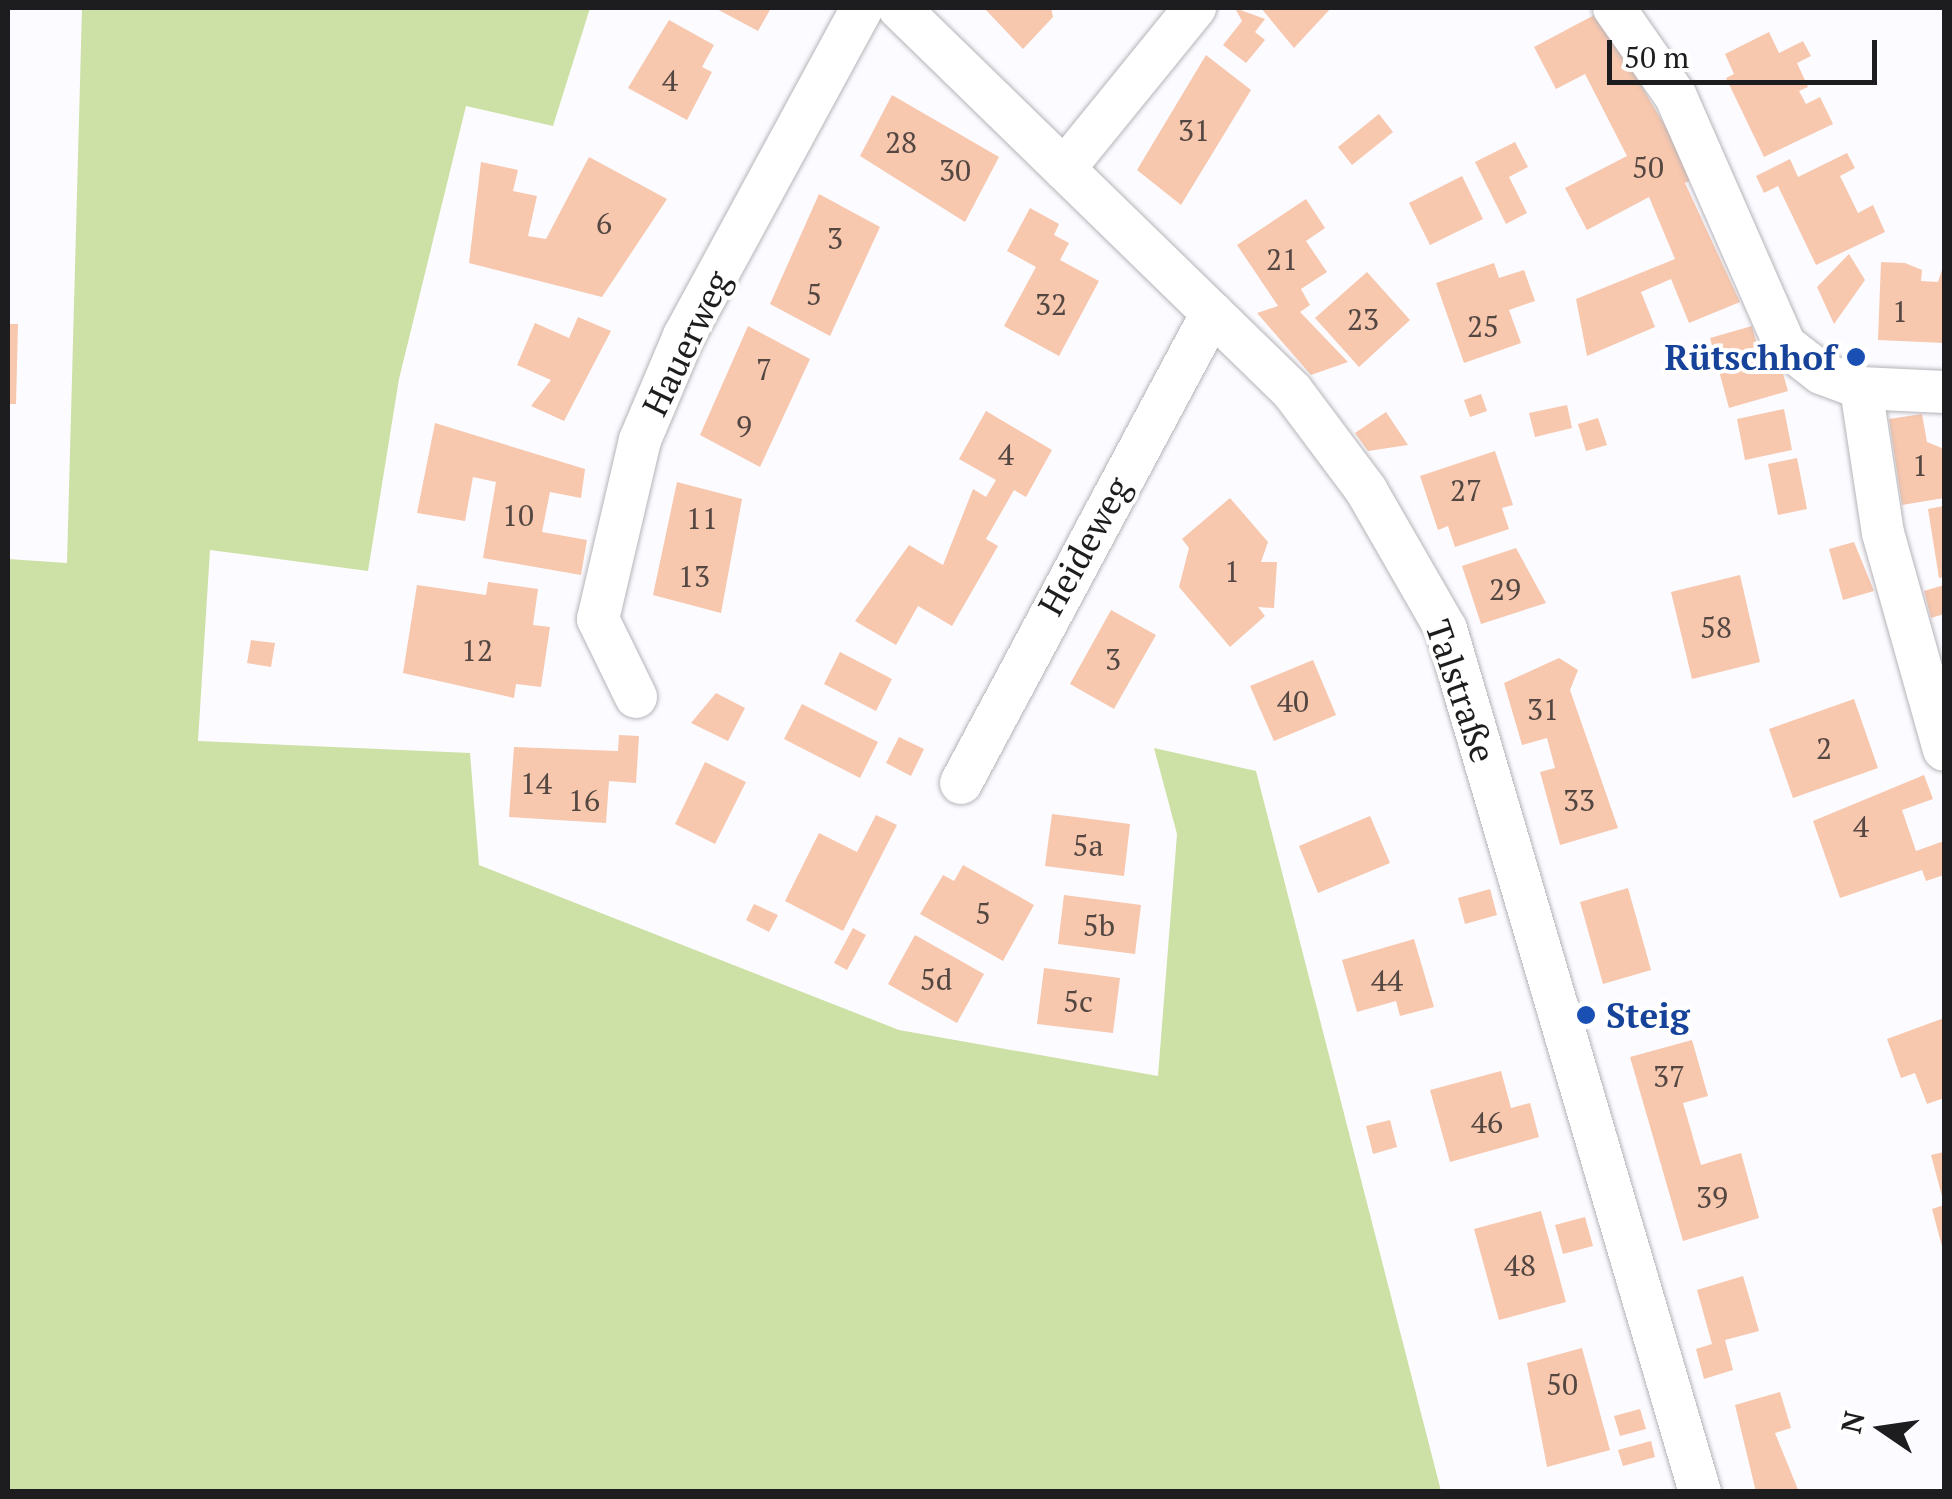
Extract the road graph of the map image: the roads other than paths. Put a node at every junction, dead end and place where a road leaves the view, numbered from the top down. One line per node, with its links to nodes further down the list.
1 (862, 8): 9 (street, Hauerweg)
2 (899, 8): 5 (street, Talstraße)
3 (1195, 8): 5 (street)
4 (1614, 8): 7 (street)
5 (1064, 169): 6 (street, Talstraße)
6 (1212, 313): 11 (street, Heideweg); 12 (street, Talstraße)
7 (1861, 388): 8 (street); 10 (street)
8 (1944, 392)
9 (636, 696)
10 (1944, 750)
11 (961, 783)
12 (1700, 1492)

